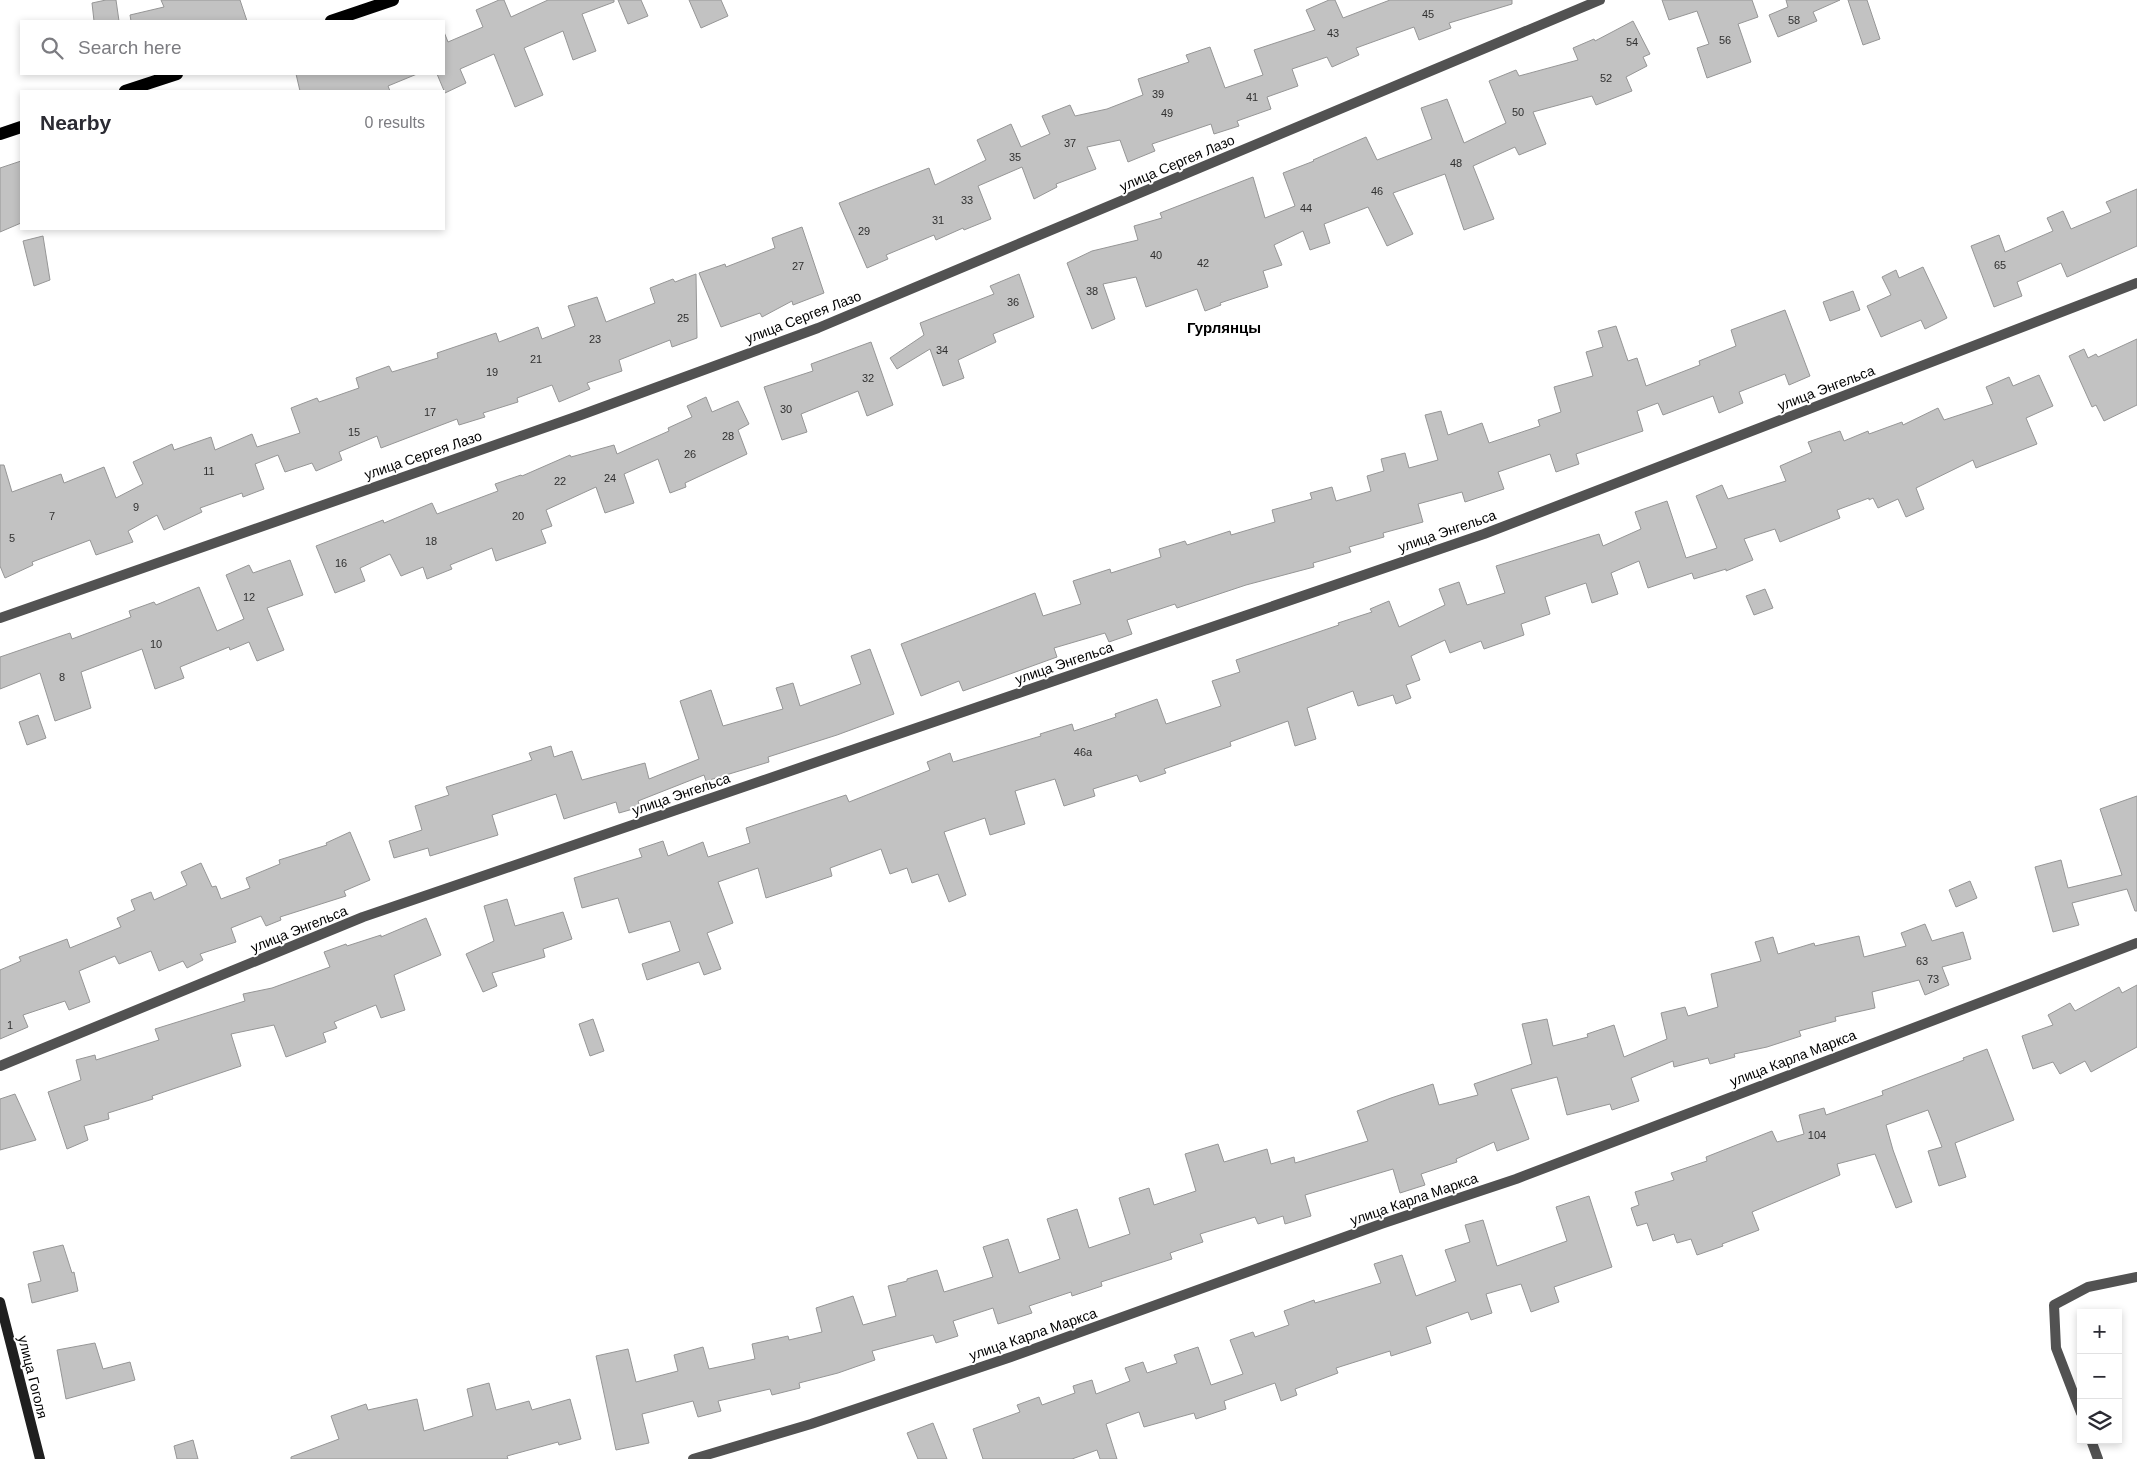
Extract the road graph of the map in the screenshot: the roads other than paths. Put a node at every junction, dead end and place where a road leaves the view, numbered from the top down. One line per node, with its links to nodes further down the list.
1 (393, 0): 3 (main road)
2 (1600, 0): 9 (street, улица Сергея Лазо)
3 (334, 20)
4 (174, 75): 5 (main road)
5 (128, 90)
6 (20, 126): 7 (main road)
7 (0, 134)
8 (2137, 283): 11 (street, улица Энгельса)
9 (0, 618)
10 (2137, 943): 17 (street, улица Карла Маркса)
11 (0, 1066)
12 (2137, 1277): 14 (street)
13 (0, 1302): 16 (main road, улица Гоголя)
14 (2077, 1403)
15 (2092, 1444): 18 (street)
16 (40, 1459)
17 (693, 1459)
18 (2098, 1459)

